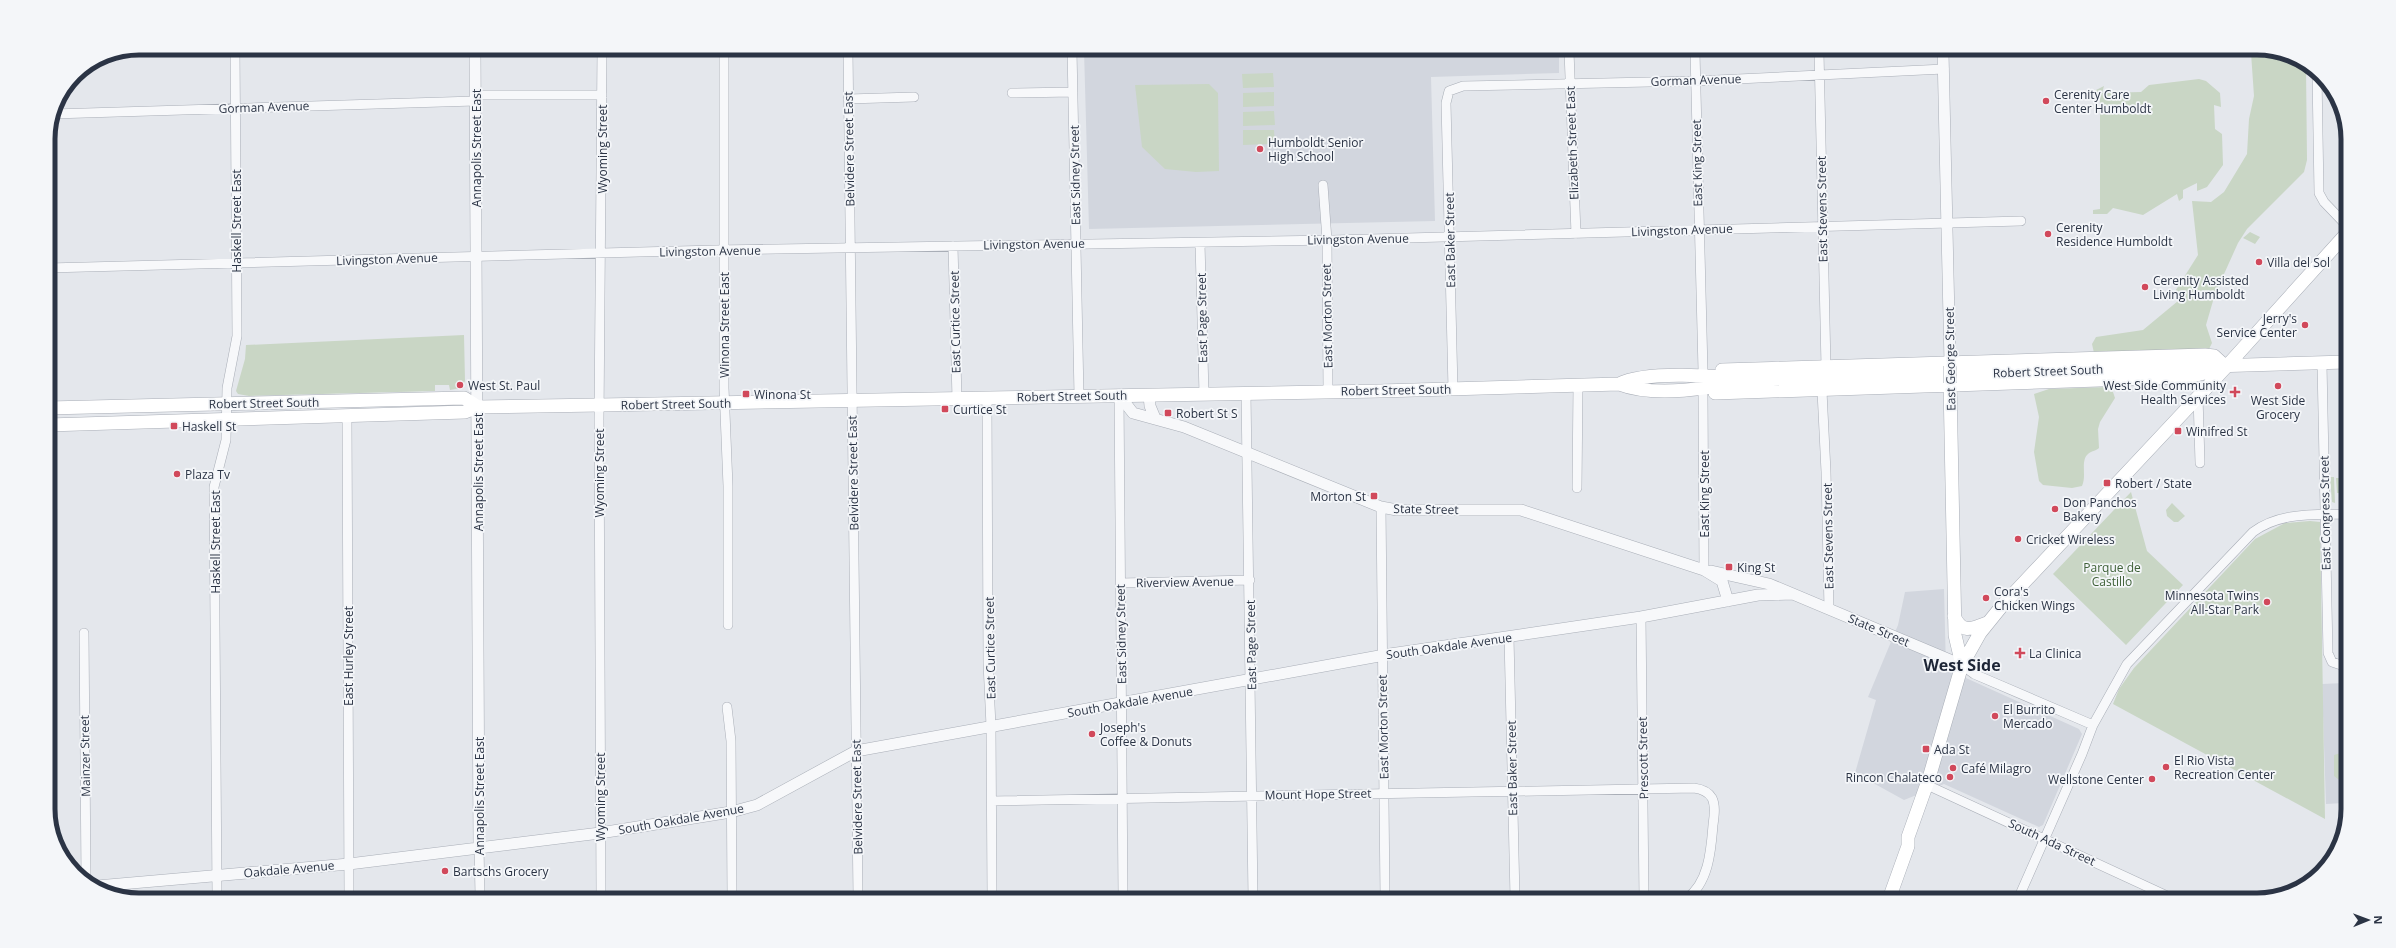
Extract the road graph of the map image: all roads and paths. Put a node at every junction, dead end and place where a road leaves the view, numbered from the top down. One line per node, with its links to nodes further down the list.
1 (235, 55): 23 (street, Haskell Street East)
2 (475, 55): 21 (street, Annapolis Street East)
3 (602, 55): 19 (street, Wyoming Street)
4 (724, 55): 39 (street, Winona Street East)
5 (848, 55): 22 (street, Belvidere Street East)
6 (1072, 55): 17 (street, East Sidney Street)
7 (1569, 55): 15 (street, Elizabeth Street East)
8 (1695, 55): 13 (street, East King Street)
9 (1819, 55): 12 (street, East Stevens Street)
10 (1943, 55): 11 (street, East George Street)
11 (1944, 69): 12 (street, Gorman Avenue); 28 (street, East George Street)
12 (1819, 73): 13 (street, Gorman Avenue); 29 (street, East Stevens Street)
13 (1695, 81): 15 (street, Gorman Avenue); 30 (street, East King Street)
14 (2317, 81): 26 (street)
15 (1570, 83): 16 (street, Gorman Avenue); 31 (street, Elizabeth Street East)
16 (1449, 91): 32 (street, East Baker Street)
17 (1073, 92): 18 (street); 36 (street, East Sidney Street)
18 (1012, 93)
19 (602, 95): 21 (street, Gorman Avenue); 40 (street, Wyoming Street)
20 (914, 97): 22 (street)
21 (475, 98): 23 (street, Gorman Avenue); 41 (street, Annapolis Street East)
22 (848, 99): 38 (street, Belvidere Street East)
23 (235, 108): 24 (street, Gorman Avenue); 42 (street, Haskell Street East)
24 (59, 114)
25 (1323, 185): 33 (street, East Morton Street)
26 (2341, 220)
27 (2020, 221): 28 (street, Livingston Avenue)
28 (1946, 222): 29 (street, Livingston Avenue); 45 (street, East George Street)
29 (1822, 225): 30 (street, Livingston Avenue); 47 (street, East Stevens Street)
30 (1698, 229): 31 (street, Livingston Avenue); 49 (street, East King Street)
31 (1576, 234): 32 (street, Livingston Avenue)
32 (1450, 237): 33 (street, Livingston Avenue); 53 (street, East Baker Street)
33 (1327, 240): 35 (street, Livingston Avenue); 54 (street, East Morton Street)
34 (2341, 240): 48 (main road)
35 (1200, 243): 36 (street, Livingston Avenue); 58 (street, East Page Street)
36 (1076, 244): 37 (street, Livingston Avenue); 61 (street, East Sidney Street)
37 (953, 246): 38 (street, Livingston Avenue); 64 (street, East Curtice Street)
38 (851, 248): 39 (street, Livingston Avenue); 65 (street, Belvidere Street East)
39 (724, 250): 40 (street, Livingston Avenue); 66 (street, Winona Street East)
40 (601, 253): 41 (street, Livingston Avenue); 68 (street, Wyoming Street)
41 (476, 256): 42 (street, Livingston Avenue); 69 (street, Annapolis Street East)
42 (236, 263): 43 (street, Livingston Avenue); 67 (street, Haskell Street East)
43 (55, 268)
44 (2341, 362): 46 (main road, Robert Street South)
45 (1950, 364): 47 (main road); 48 (main road); 51 (main road, East George Street, bridge)
46 (2322, 364): 48 (main road, Robert Street South); 79 (street, East Congress Street)
47 (1826, 367): 49 (main road)
48 (2226, 367): 50 (main road, Robert Street South); 51 (main road); 62 (main road)
49 (1702, 371): 50 (main road)
50 (1681, 383): 52 (main road, Robert Street South); 57 (main road)
51 (1950, 384): 55 (main road); 87 (main road, East George Street)
52 (1578, 385): 53 (main road, Robert Street South); 77 (street)
53 (1452, 389): 54 (main road, Robert Street South)
54 (1328, 391): 56 (main road, Robert Street South)
55 (1822, 391): 57 (main road); 86 (street, East Stevens Street)
56 (1246, 393): 58 (main road, Robert Street South); 75 (street, East Page Street)
57 (1703, 393): 81 (street, East King Street)
58 (1204, 394): 60 (main road, Robert Street South)
59 (1119, 395): 60 (main road, Robert Street South); 61 (main road, Robert Street South); 72 (street, State Street); 83 (street, East Sidney Street)
60 (1149, 395): 72 (street)
61 (1079, 396): 63 (main road, Robert Street South)
62 (2198, 396): 76 (street); 89 (main road)
63 (987, 398): 64 (main road, Robert Street South); 100 (street, East Curtice Street)
64 (957, 399): 65 (main road, Robert Street South)
65 (852, 401): 66 (main road, Robert Street South); 101 (street, Belvidere Street East)
66 (724, 403): 68 (main road, Robert Street South); 90 (street, Winona Street East)
67 (226, 404): 69 (main road, Robert Street South); 70 (main road, Robert Street South); 73 (street, Haskell Street East)
68 (600, 405): 69 (main road, Robert Street South); 110 (street, Wyoming Street)
69 (478, 407): 71 (main road, Robert Street South); 113 (street, Annapolis Street East)
70 (55, 408)
71 (346, 416): 73 (main road, Robert Street South); 114 (street, East Hurley Street)
72 (1155, 418): 75 (street, State Street)
73 (227, 419): 74 (main road, Robert Street South); 116 (street, Haskell Street East)
74 (55, 424)
75 (1247, 454): 78 (street, State Street); 82 (street, East Page Street)
76 (2200, 463)
77 (1577, 488)
78 (1381, 507): 81 (street, State Street); 93 (street, East Morton Street)
79 (2325, 514): 80 (street); 95 (street, East Congress Street); 99 (street)
80 (2341, 514)
81 (1704, 570): 84 (street, State Street); 85 (street, State Street)
82 (1250, 580): 83 (street, Riverview Avenue); 96 (street, East Page Street)
83 (1120, 583): 97 (street, East Sidney Street)
84 (1792, 594): 85 (street, South Oakdale Avenue); 86 (street, State Street)
85 (1728, 600): 88 (street, South Oakdale Avenue)
86 (1830, 609): 94 (street, State Street)
87 (1954, 616): 89 (main road); 94 (main road, East George Street)
88 (1641, 617): 92 (street, South Oakdale Avenue); 103 (street, Prescott Street)
89 (1987, 623): 94 (main road)
90 (728, 625)
91 (84, 633): 115 (street, Mainzer Street)
92 (1509, 637): 93 (street, South Oakdale Avenue); 104 (street, East Baker Street)
93 (1382, 656): 96 (street, South Oakdale Avenue); 105 (street, East Morton Street)
94 (1962, 665): 99 (street, State Street); 102 (main road)
95 (2341, 665)
96 (1251, 679): 97 (street, South Oakdale Avenue); 106 (street, East Page Street)
97 (1122, 704): 100 (street, South Oakdale Avenue); 107 (street, East Sidney Street)
98 (727, 707): 109 (street)
99 (2093, 725): 112 (street)
100 (991, 726): 101 (street, South Oakdale Avenue); 108 (street, East Curtice Street)
101 (856, 751): 109 (street, South Oakdale Avenue); 123 (street, Belvidere Street East)
102 (1927, 785): 111 (main road); 112 (street, South Ada Street)
103 (1643, 789): 104 (street, Mount Hope Street); 129 (street, Prescott Street); 130 (street, Mount Hope Street)
104 (1513, 790): 105 (street, Mount Hope Street); 128 (street, East Baker Street)
105 (1383, 793): 106 (street, Mount Hope Street); 127 (street, East Morton Street)
106 (1252, 794): 107 (street, Mount Hope Street); 126 (street, East Page Street)
107 (1123, 798): 108 (street, Mount Hope Street); 125 (street, East Sidney Street)
108 (992, 801): 124 (street, East Curtice Street)
109 (731, 812): 110 (street, South Oakdale Avenue); 122 (street)
110 (600, 833): 113 (street, South Oakdale Avenue); 121 (street, Wyoming Street)
111 (1908, 837): 131 (main road); 132 (main road)
112 (2045, 839): 133 (street); 134 (street, South Ada Street)
113 (480, 846): 114 (street, Oakdale Avenue); 120 (street, Annapolis Street East)
114 (349, 864): 116 (street, Oakdale Avenue); 119 (street, East Hurley Street)
115 (86, 874)
116 (216, 876): 117 (street, Oakdale Avenue); 118 (street, Haskell Street East)
117 (104, 885)
118 (217, 893)
119 (349, 893)
120 (480, 893)
121 (601, 893)
122 (732, 893)
123 (858, 893)
124 (992, 893)
125 (1124, 893)
126 (1253, 893)
127 (1385, 893)
128 (1515, 893)
129 (1644, 893)
130 (1692, 893)
131 (1883, 893)
132 (1891, 893)
133 (2021, 893)
134 (2155, 893)

